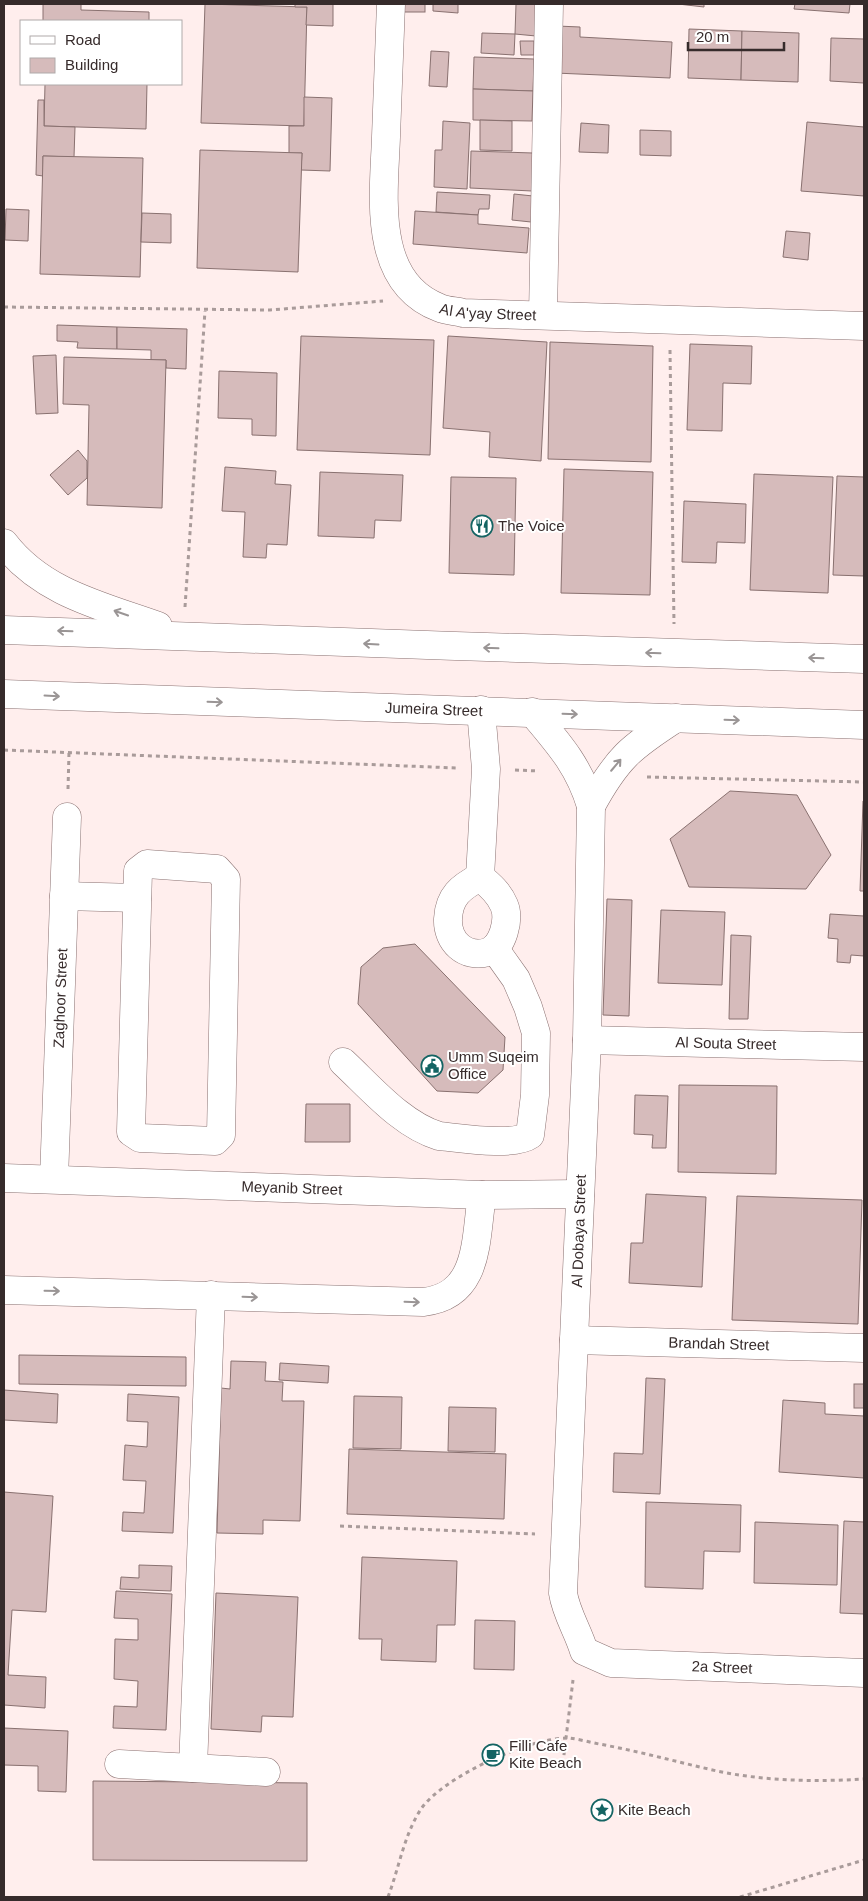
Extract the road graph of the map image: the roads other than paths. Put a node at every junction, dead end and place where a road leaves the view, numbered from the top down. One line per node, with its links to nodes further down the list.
1 (390, 4): 3 (street, Al A'yay Street)
2 (549, 4): 3 (street)
3 (543, 315): 4 (street, Al A'yay Street)
4 (864, 326)
5 (4, 543): 7 (street, one-way to 5)
6 (4, 630): 7 (street, one-way to 6)
7 (183, 635): 8 (street, one-way to 7)
8 (864, 659)
9 (4, 694): 10 (street, Jumeira Street, one-way to 10)
10 (481, 710): 11 (street, Jumeira Street); 16 (street)
11 (532, 712): 12 (street, Jumeira Street, one-way to 12); 14 (street, Al Dobaya Street)
12 (676, 718): 13 (street, Jumeira Street, one-way to 13); 14 (street, Al Dobaya Street, one-way to 12)
13 (864, 725)
14 (591, 806): 20 (street, Al Dobaya Street)
15 (67, 817): 17 (street, Zaghoor Street)
16 (480, 877): 19 (street); 19 (street)
17 (64, 896): 18 (street); 24 (street, Zaghoor Street)
18 (137, 898): 18 (street)
19 (494, 948): 22 (street)
20 (587, 1040): 21 (street, Al Souta Street); 25 (street, Al Dobaya Street)
21 (864, 1047)
22 (342, 1062)
23 (4, 1178): 24 (street, Meyanib Street)
24 (54, 1180): 26 (street, Meyanib Street)
25 (580, 1194): 26 (street, Meyanib Street); 29 (street, Al Dobaya Street)
26 (482, 1195): 28 (street, one-way to 26)
27 (4, 1290): 28 (street, one-way to 28)
28 (211, 1295): 34 (street)
29 (574, 1340): 30 (street, Brandah Street); 31 (street, Al Dobaya Street)
30 (864, 1348)
31 (584, 1651): 32 (street, 2a Street)
32 (864, 1673)
33 (119, 1764): 34 (street)
34 (193, 1768): 35 (street)
35 (266, 1772)

